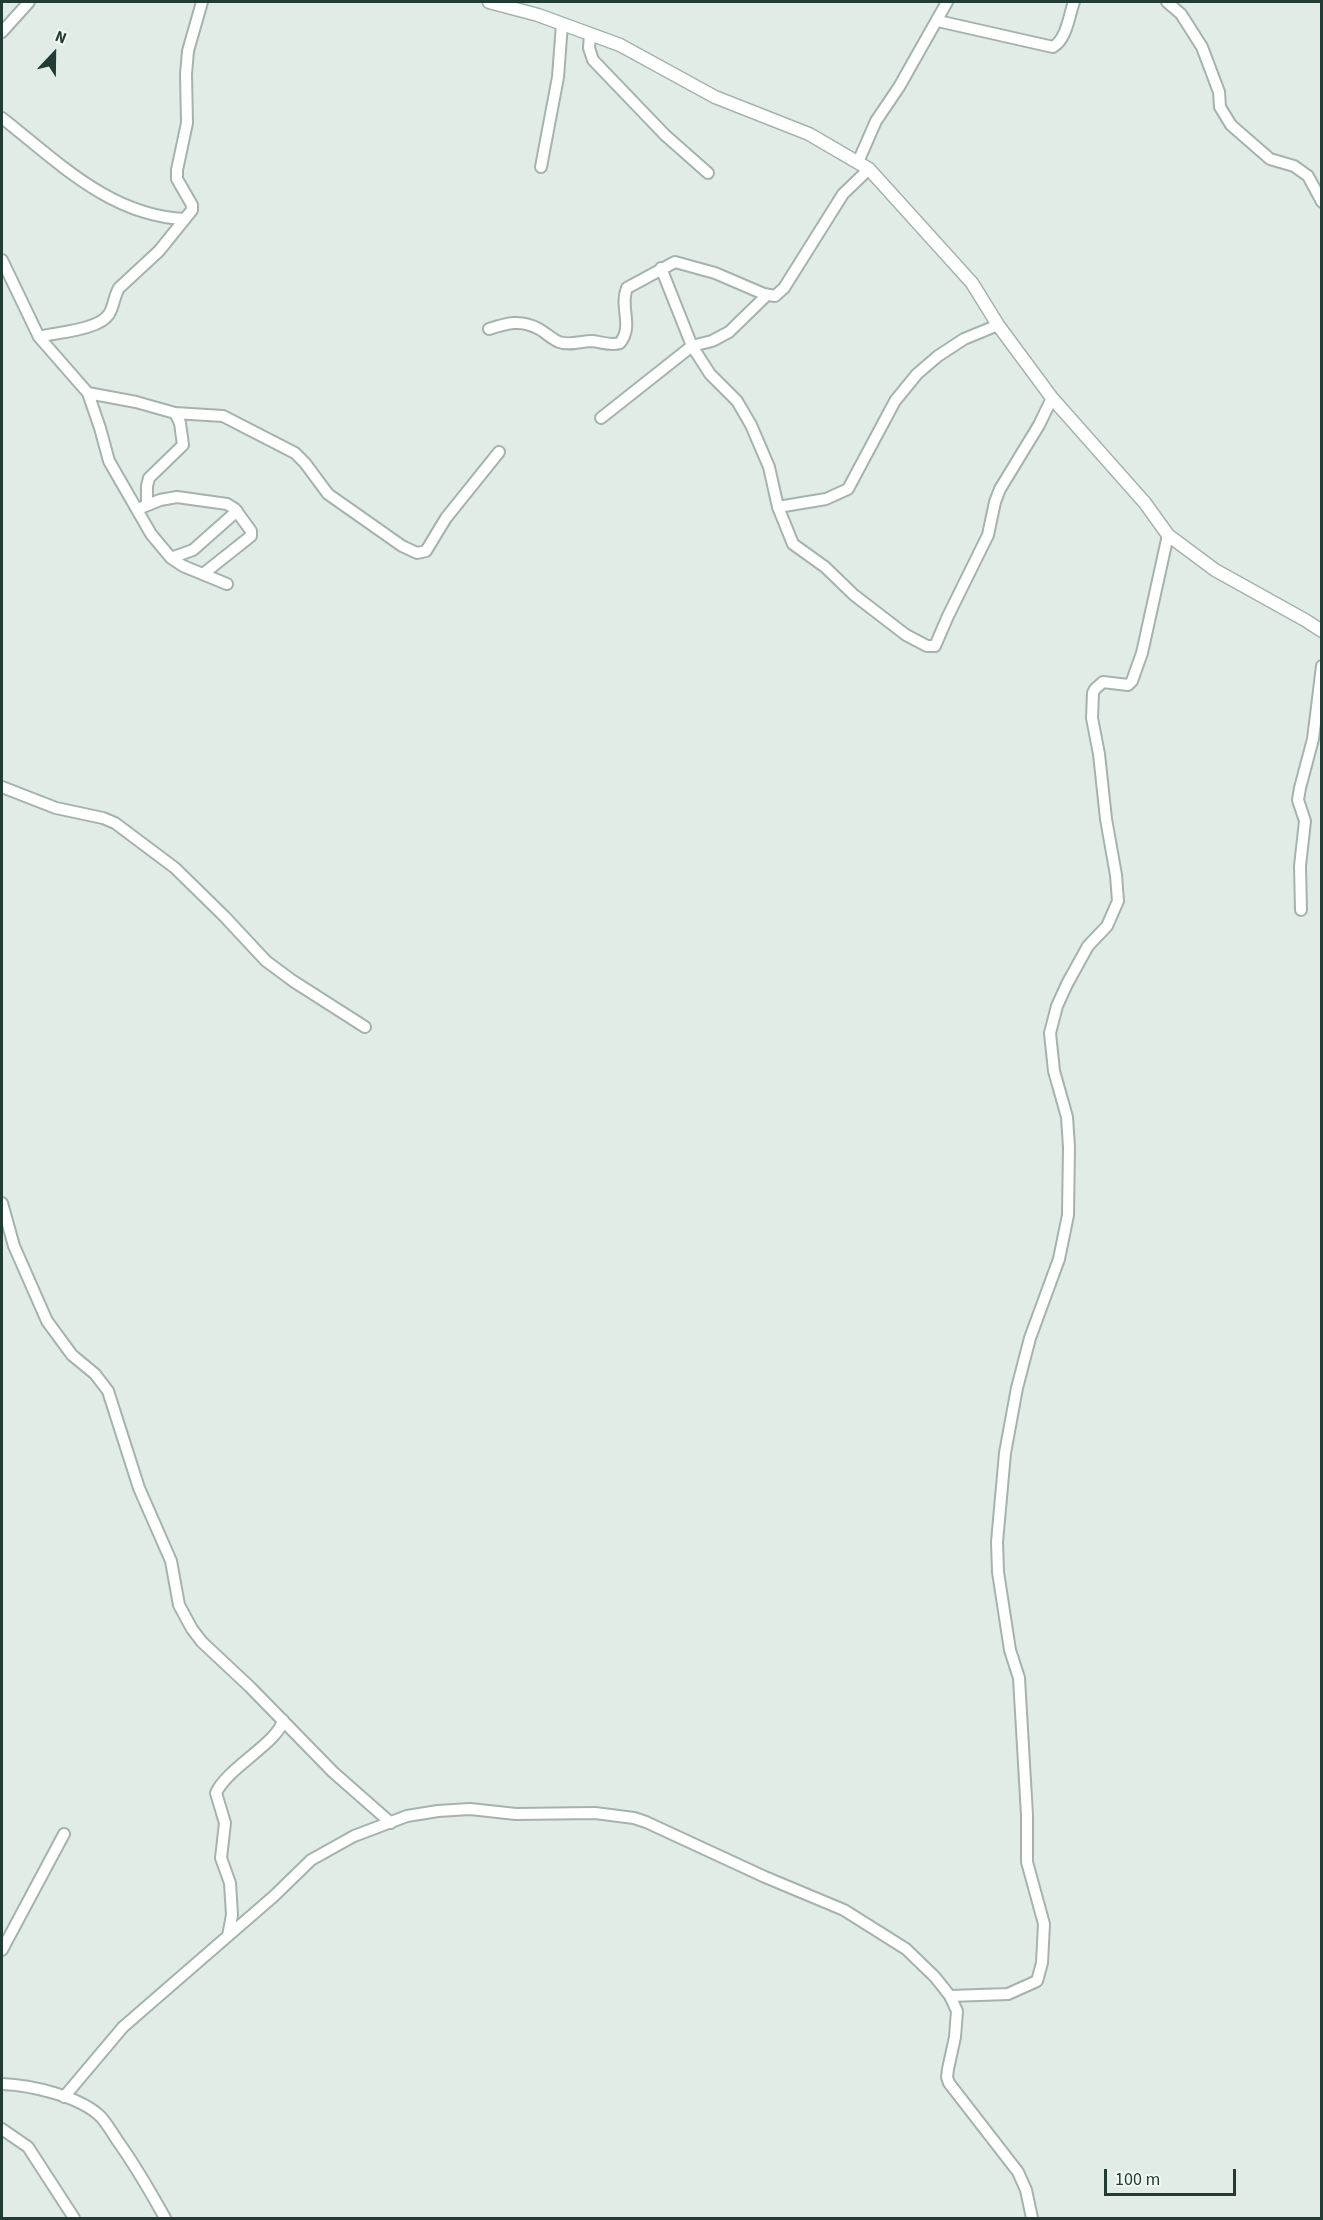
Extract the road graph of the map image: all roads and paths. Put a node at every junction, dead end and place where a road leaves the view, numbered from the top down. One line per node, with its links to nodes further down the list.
1 (29, 2): 9 (street)
2 (202, 2): 16 (street)
3 (489, 2): 8 (street)
4 (947, 2): 7 (street)
5 (1074, 2): 7 (street)
6 (1167, 2): 15 (street)
7 (938, 21): 12 (street)
8 (562, 24): 10 (street); 13 (street)
9 (2, 32)
10 (590, 34): 12 (street); 14 (street)
11 (2, 118): 16 (street)
12 (863, 165): 19 (street); 20 (street)
13 (541, 167)
14 (708, 173)
15 (1322, 202)
16 (184, 219): 22 (street)
17 (2, 260): 22 (street)
18 (661, 268): 19 (street); 21 (street); 23 (street)
19 (767, 295): 23 (street)
20 (998, 325): 25 (street); 30 (street)
21 (489, 329)
22 (39, 337): 24 (street)
23 (692, 346): 27 (street); 30 (street)
24 (88, 393): 26 (street); 29 (street)
25 (1052, 398): 30 (street); 32 (street)
26 (176, 413): 28 (street); 29 (street)
27 (601, 418)
28 (499, 452)
29 (143, 507): 31 (street); 33 (street)
30 (778, 507)
31 (237, 511): 33 (street); 34 (street)
32 (1168, 535): 36 (street); 47 (street)
33 (171, 558): 34 (street)
34 (203, 574): 35 (street)
35 (227, 584)
36 (1321, 633)
37 (1322, 666): 39 (street)
38 (2, 787): 40 (street)
39 (1301, 910)
40 (365, 1027)
41 (2, 1203): 42 (street)
42 (283, 1720): 43 (street); 45 (street)
43 (391, 1822): 45 (street); 47 (street)
44 (64, 1834): 46 (street)
45 (228, 1936): 49 (street)
46 (2, 1950)
47 (950, 1996): 53 (street)
48 (2, 2084): 49 (street)
49 (64, 2097): 52 (street)
50 (2, 2129): 51 (street)
51 (74, 2218)
52 (165, 2218)
53 (1032, 2218)

